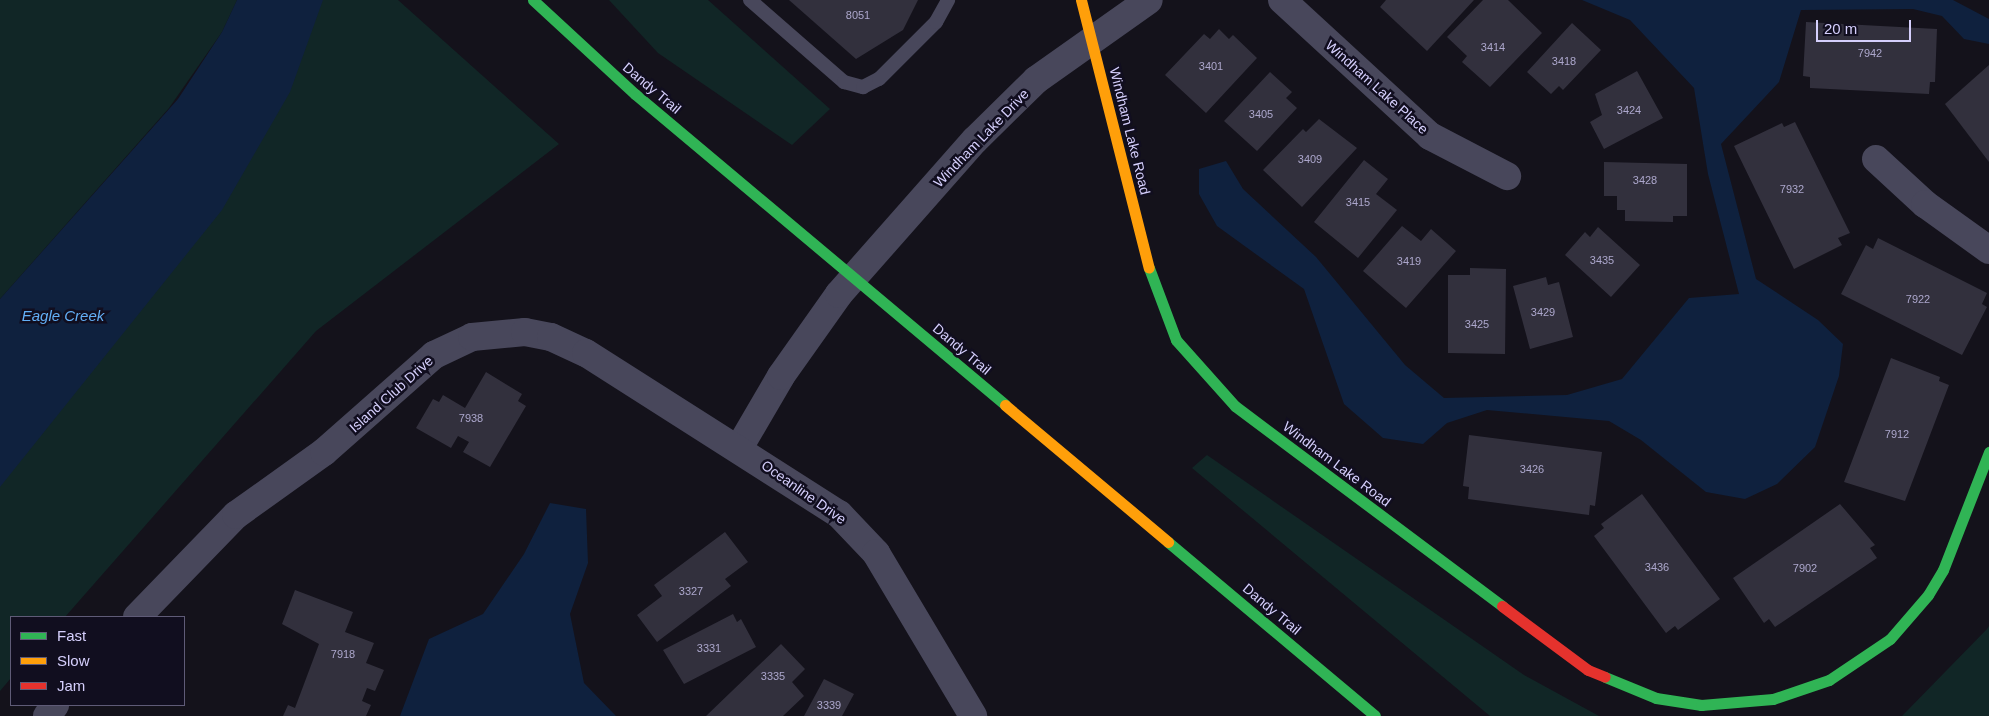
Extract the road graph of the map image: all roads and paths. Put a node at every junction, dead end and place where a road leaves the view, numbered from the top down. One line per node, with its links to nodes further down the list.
1 (533, 0): 11 (street, Dandy Trail)
2 (750, 0): 3 (lane)
3 (948, 0)
4 (1081, 0): 7 (street, Windham Lake Road)
5 (1150, 0): 7 (street, Windham Lake Drive)
6 (1282, 0): 9 (street, Windham Lake Place)
7 (1091, 39): 11 (street, Windham Lake Drive); 13 (street, Windham Lake Road)
8 (1876, 159): 10 (street)
9 (1507, 176)
10 (1989, 250)
11 (854, 277): 12 (street); 16 (street, Dandy Trail)
12 (740, 448): 14 (street, Island Club Drive); 15 (street, Oceanline Drive)
13 (1989, 452)
14 (138, 616)
15 (973, 716)
16 (1375, 716)

